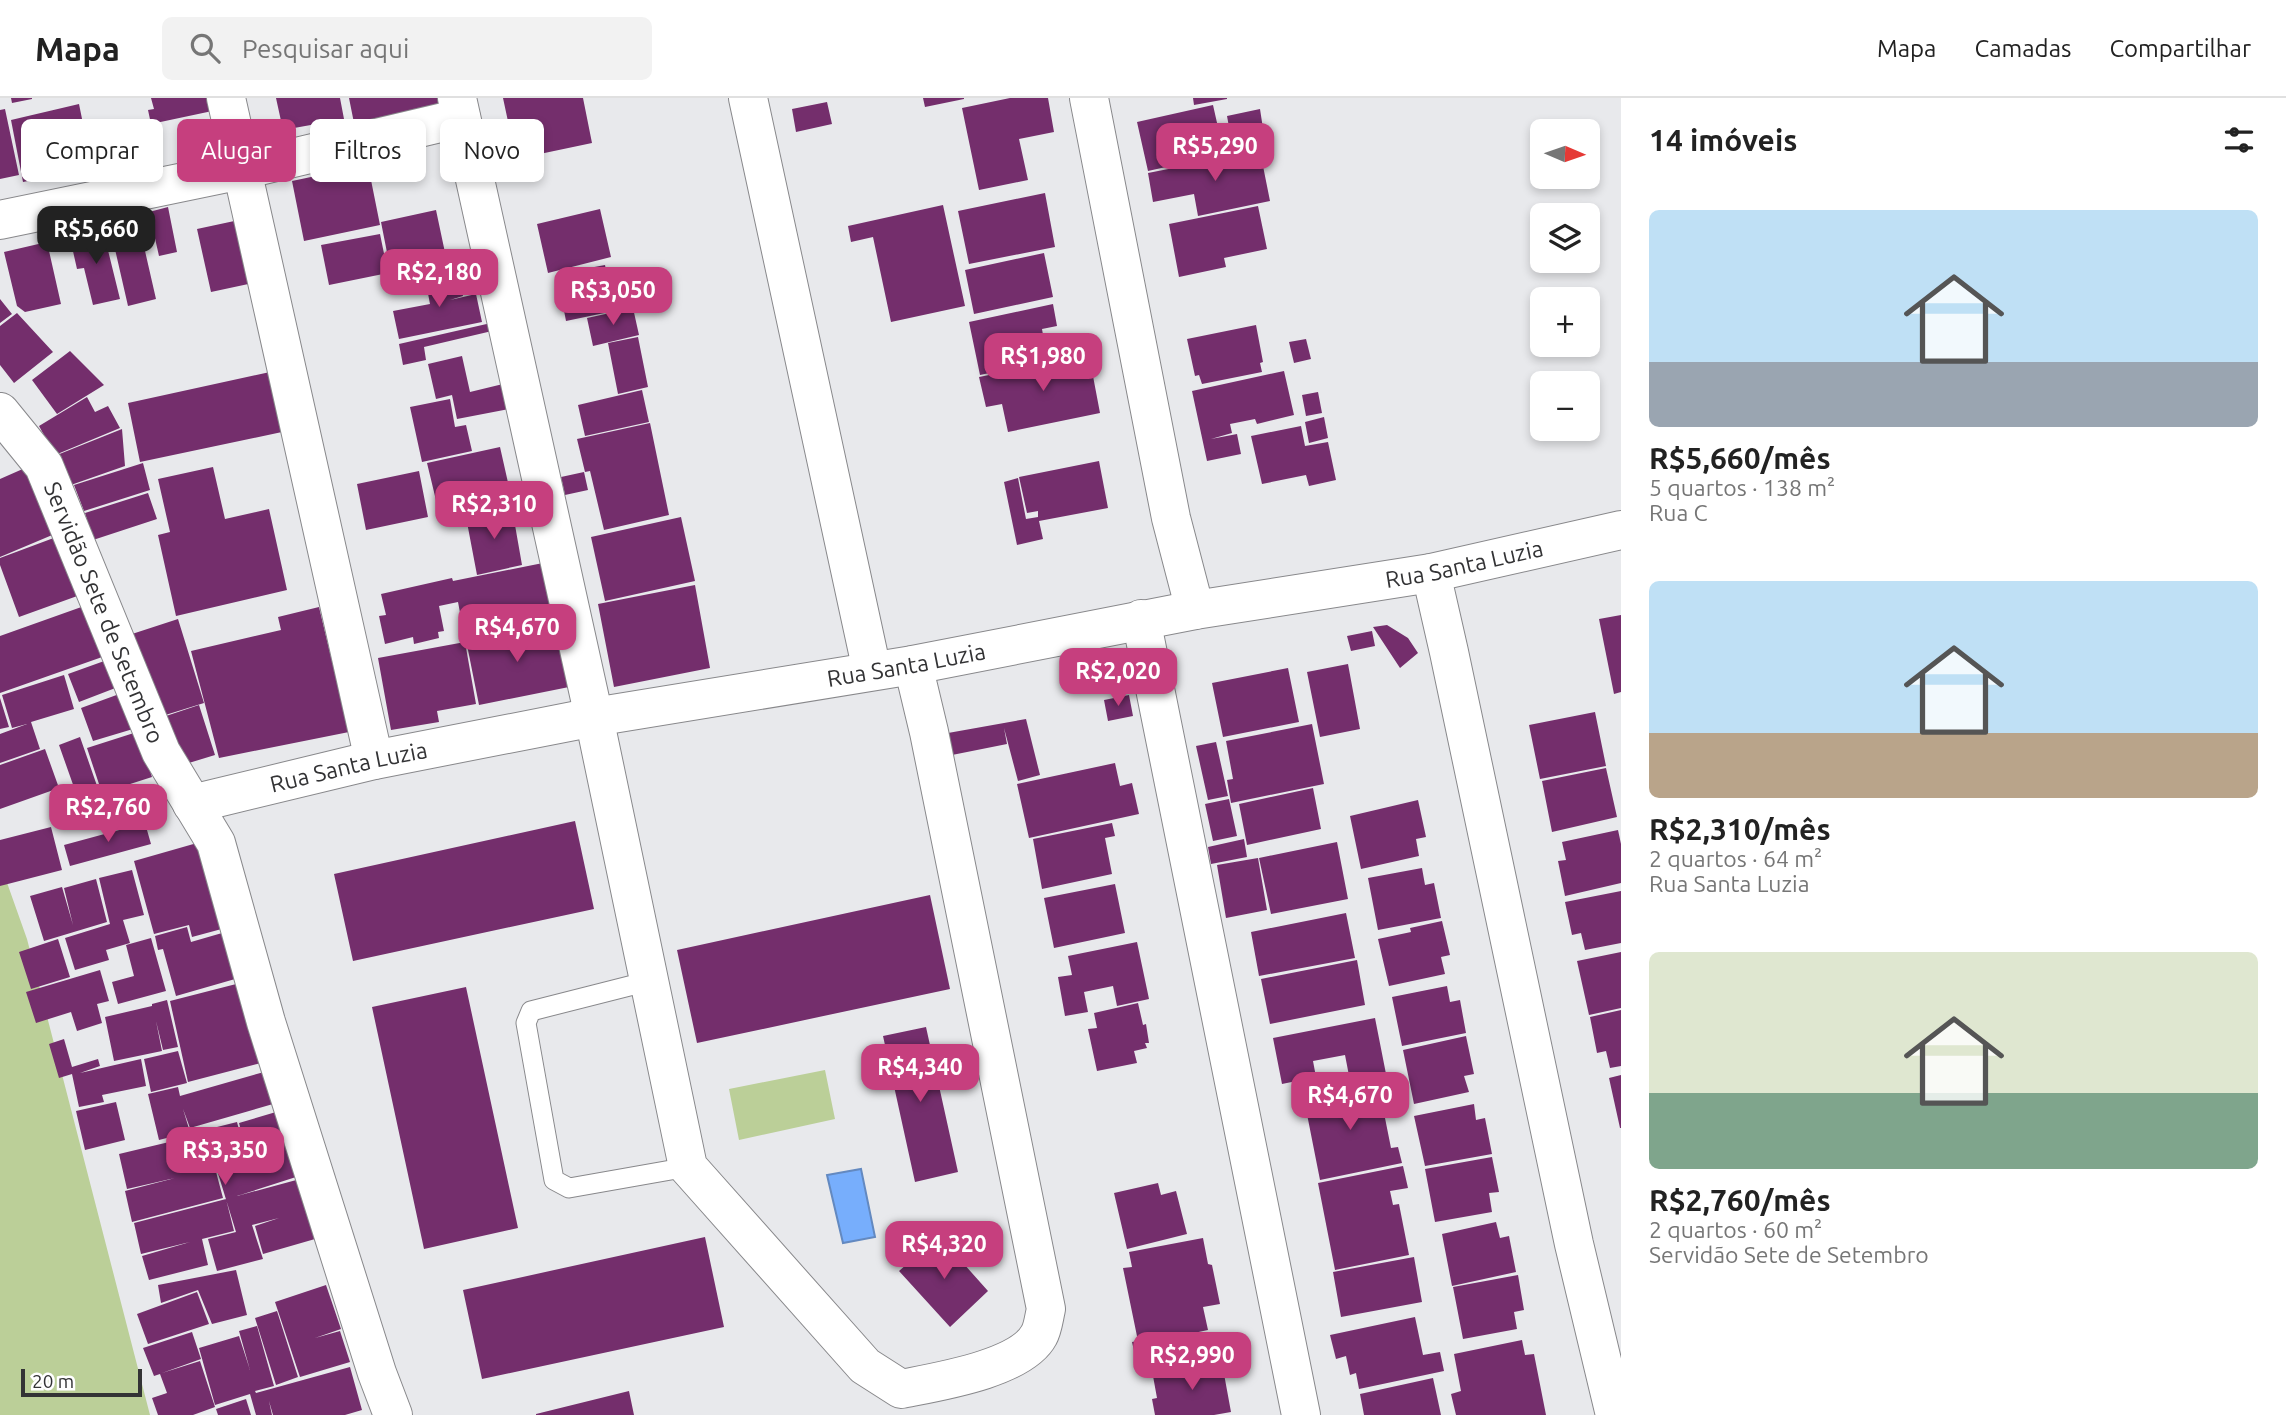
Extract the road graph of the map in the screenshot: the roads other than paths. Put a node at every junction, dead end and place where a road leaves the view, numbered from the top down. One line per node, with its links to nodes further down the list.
1 (226, 98): 5 (street)
2 (748, 98): 16 (street)
3 (1089, 98): 13 (street)
4 (459, 108): 6 (street); 17 (street)
5 (231, 119)
6 (296, 155)
7 (184, 182): 9 (street)
8 (245, 182): 18 (street)
9 (0, 220)
10 (0, 412): 19 (street, Servidão Sete de Setembro)
11 (1621, 530): 12 (street, Rua Santa Luzia)
12 (1430, 573): 13 (street, Rua Santa Luzia); 24 (street)
13 (1195, 610): 14 (street, Rua Santa Luzia)
14 (1141, 620): 15 (street, Rua Santa Luzia); 23 (street)
15 (913, 665): 16 (street, Rua Santa Luzia); 21 (street)
16 (872, 671): 17 (street, Rua Santa Luzia)
17 (594, 717): 18 (street, Rua Santa Luzia); 20 (street)
18 (374, 761): 19 (street, Rua Santa Luzia)
19 (192, 804): 22 (street, Servidão Sete de Setembro)
20 (649, 981): 21 (street); 21 (lane)
21 (688, 1167)
22 (393, 1415)
23 (1301, 1415)
24 (1615, 1415)

